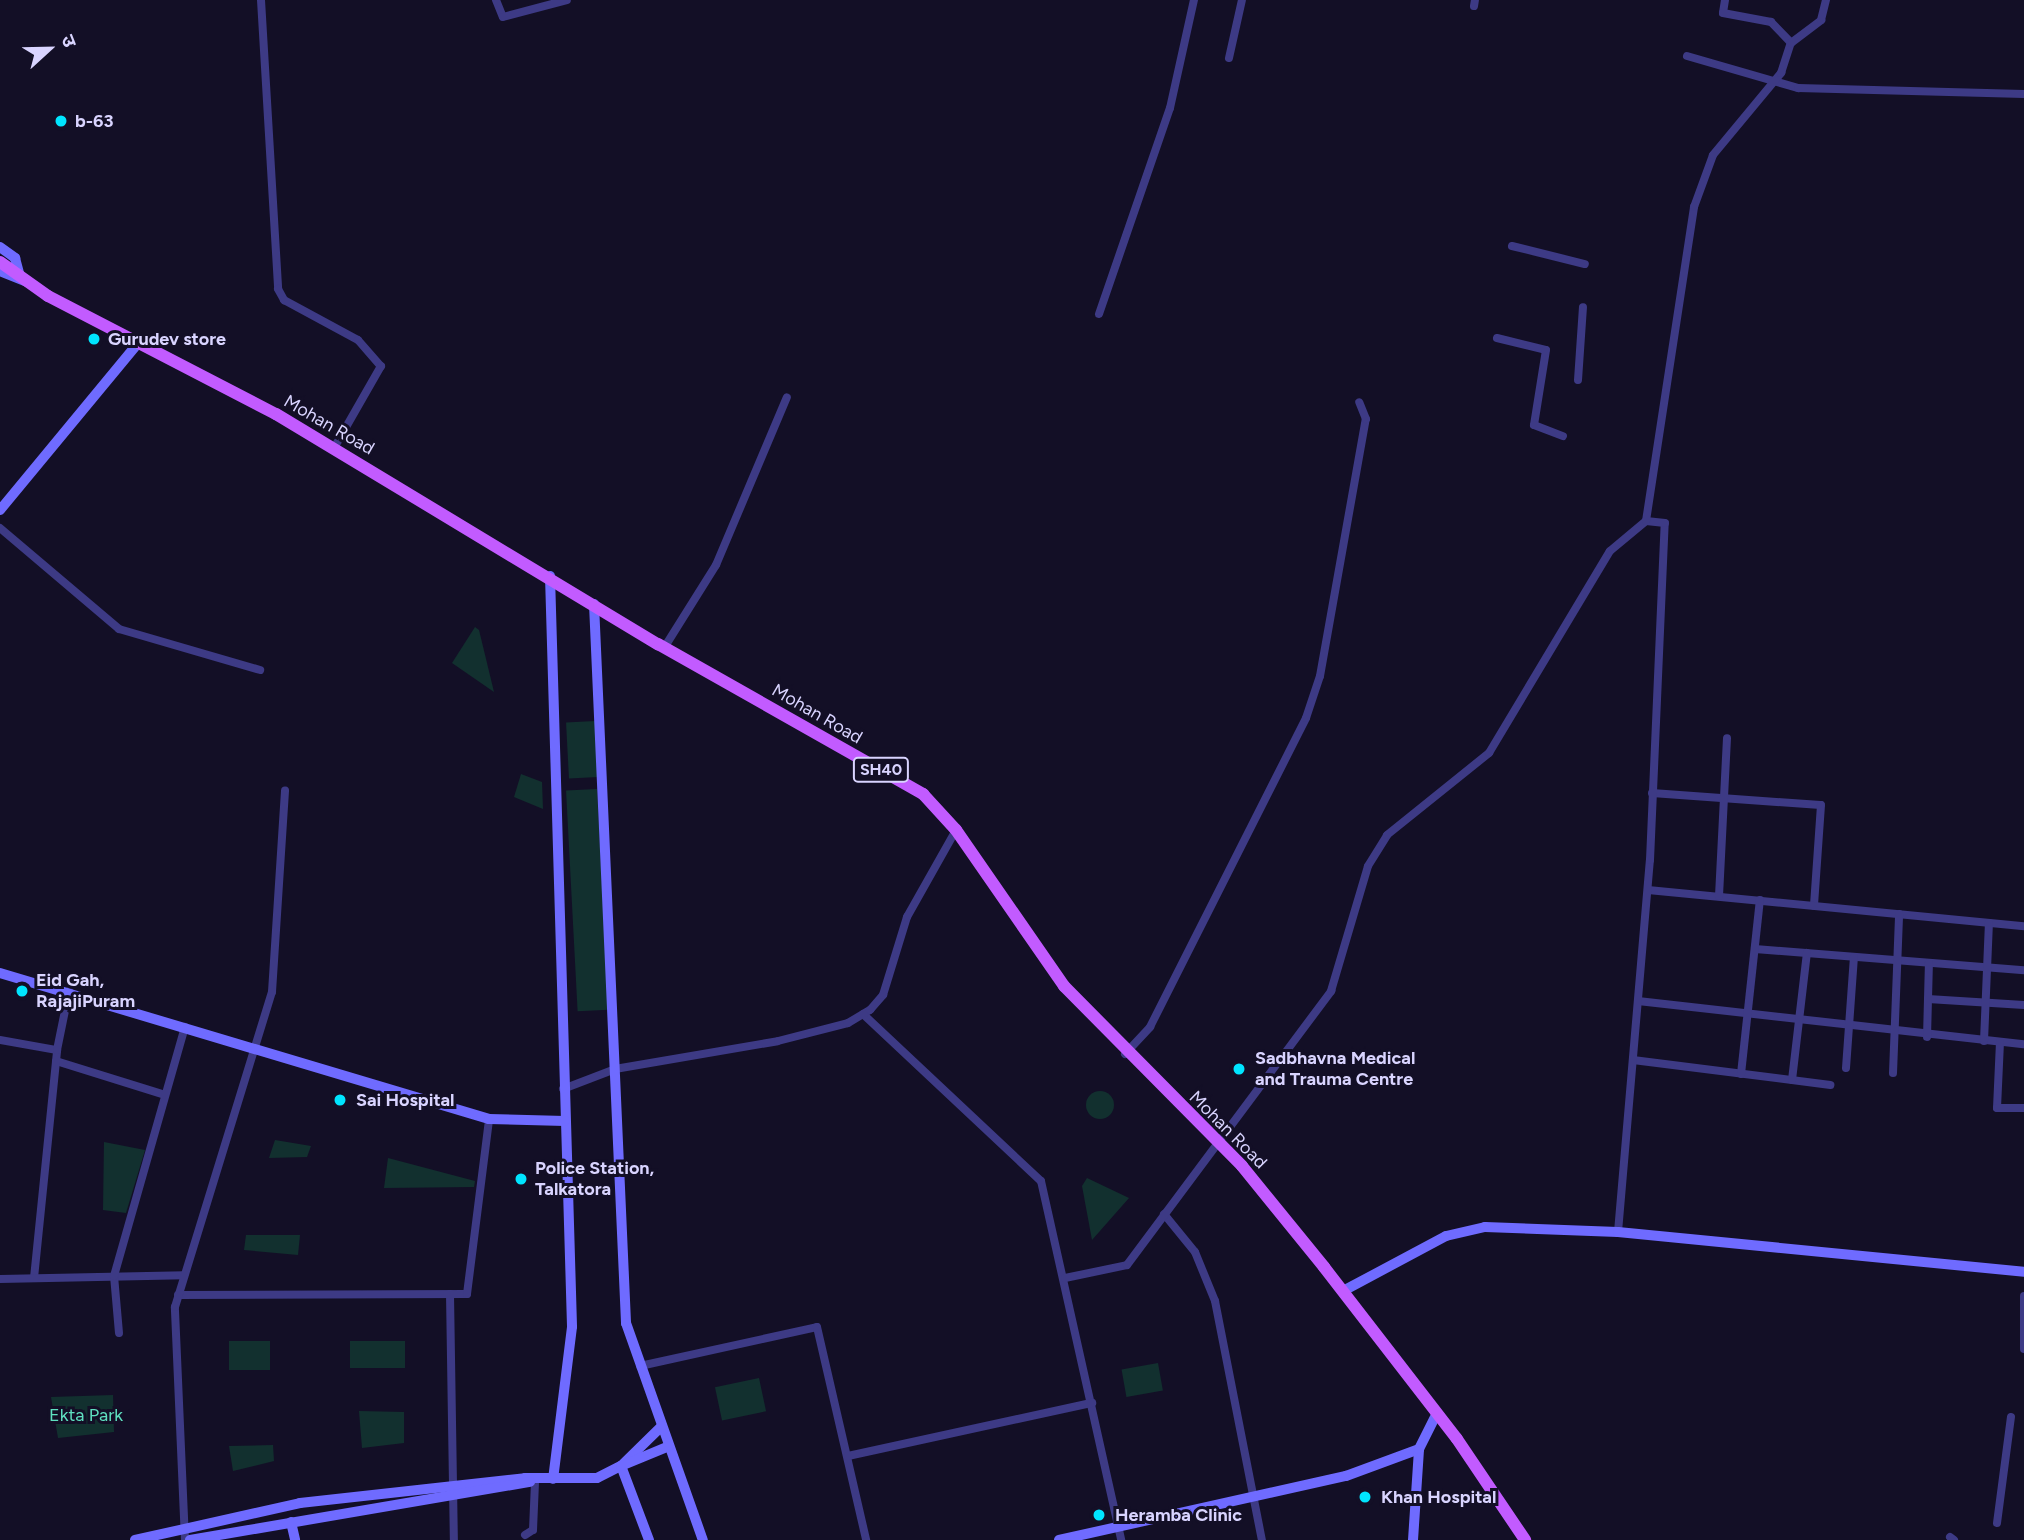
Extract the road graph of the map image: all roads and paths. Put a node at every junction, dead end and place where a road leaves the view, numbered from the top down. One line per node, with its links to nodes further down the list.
1 (261, 0): 26 (street)
2 (496, 0): 3 (street)
3 (567, 0)
4 (1194, 0): 19 (street)
5 (1242, 0): 10 (street)
6 (1725, 0): 8 (street)
7 (1826, 0): 8 (street)
8 (1791, 43): 11 (street)
9 (1687, 56): 11 (street)
10 (1229, 58)
11 (1773, 83): 12 (street); 28 (street)
12 (2024, 94)
13 (1513, 246): 15 (street)
14 (0, 247): 17 (street)
15 (1585, 264)
16 (2, 267): 17 (main road, Mohan Road / SH40)
17 (24, 279): 21 (main road, Mohan Road / SH40)
18 (1583, 307): 22 (street)
19 (1098, 314)
20 (1497, 338): 25 (street)
21 (139, 342): 26 (main road, Mohan Road / SH40); 27 (street)
22 (1578, 380)
23 (788, 397): 32 (street)
24 (1359, 402): 72 (street)
25 (1563, 436)
26 (334, 448): 30 (main road, Mohan Road / SH40)
27 (0, 510)
28 (1646, 522): 36 (street); 86 (street)
29 (0, 528): 33 (street)
30 (550, 576): 31 (main road, Mohan Road / SH40); 81 (street)
31 (594, 604): 32 (main road, Mohan Road / SH40); 76 (street)
32 (664, 648): 38 (main road, Mohan Road / SH40)
33 (260, 670)
34 (1727, 738): 37 (street)
35 (285, 790): 70 (street)
36 (1652, 793): 37 (street); 39 (street)
37 (1724, 801): 40 (street); 42 (street)
38 (956, 830): 59 (street); 72 (main road, Mohan Road / SH40)
39 (1648, 890): 40 (street); 56 (street)
40 (1719, 896): 41 (street)
41 (1760, 900): 42 (street); 46 (street)
42 (1814, 906): 43 (street)
43 (1899, 914): 44 (street); 49 (street)
44 (1989, 922): 45 (street); 51 (street)
45 (2024, 926)
46 (1755, 949): 47 (street); 60 (street)
47 (1807, 953): 48 (street); 61 (street)
48 (1854, 957): 49 (street); 63 (street)
49 (1897, 961): 50 (street); 64 (street)
50 (1929, 963): 51 (street); 55 (street)
51 (1987, 968): 52 (street); 57 (street)
52 (2024, 970)
53 (0, 973): 54 (street)
54 (69, 991): 62 (street); 71 (street)
55 (1928, 999): 57 (street); 65 (street)
56 (1638, 1001): 60 (street); 73 (street)
57 (1986, 1002): 58 (street); 67 (street)
58 (2024, 1005)
59 (863, 1014): 76 (street); 93 (street)
60 (1748, 1014): 61 (street); 78 (street)
61 (1799, 1021): 63 (street); 79 (street)
62 (185, 1027): 70 (street); 82 (street)
63 (1849, 1027): 64 (street); 75 (street)
64 (1895, 1033): 65 (street); 77 (street)
65 (1927, 1037): 67 (street)
66 (0, 1040): 71 (street)
67 (1984, 1041): 68 (street)
68 (2000, 1042): 69 (street); 83 (street)
69 (2024, 1044)
70 (253, 1048): 84 (street); 90 (street)
71 (57, 1050): 74 (street)
72 (1125, 1054): 86 (main road, Mohan Road / SH40)
73 (1633, 1060): 78 (street); 88 (street)
74 (56, 1062): 82 (street); 92 (street)
75 (1846, 1068)
76 (615, 1069): 81 (street); 101 (street)
77 (1893, 1073)
78 (1741, 1074): 79 (street)
79 (1792, 1080): 80 (street)
80 (1830, 1085)
81 (564, 1089): 85 (street)
82 (165, 1095): 91 (street)
83 (2024, 1108)
84 (489, 1119): 85 (street); 96 (street)
85 (565, 1121): 110 (street)
86 (1216, 1141): 87 (street); 95 (main road, Mohan Road / SH40)
87 (1164, 1214): 93 (street); 113 (street)
88 (1618, 1232): 89 (street); 95 (street)
89 (2024, 1272)
90 (184, 1275): 91 (street); 97 (street)
91 (114, 1276): 92 (street); 99 (street)
92 (34, 1278): 94 (street)
93 (1065, 1278): 102 (street)
94 (0, 1279)
95 (1343, 1291): 103 (main road, Mohan Road / SH40)
96 (450, 1294): 97 (street); 112 (street)
97 (178, 1295): 118 (street)
98 (2024, 1296): 100 (street)
99 (119, 1333)
100 (2024, 1349)
101 (640, 1366): 105 (street); 108 (street)
102 (1092, 1403): 108 (street); 116 (street)
103 (1437, 1413): 107 (street); 129 (main road, Mohan Road / SH40)
104 (2011, 1417): 115 (street)
105 (662, 1426): 106 (street); 109 (street)
106 (669, 1446): 109 (street); 123 (street)
107 (1419, 1449): 113 (street); 128 (street)
108 (848, 1456): 124 (street)
109 (621, 1465): 110 (street); 122 (street)
110 (553, 1479): 111 (street)
111 (533, 1482): 112 (street); 117 (street)
112 (452, 1490): 114 (street); 118 (street); 121 (street)
113 (1253, 1497): 116 (street); 127 (street)
114 (291, 1522): 118 (street); 120 (street)
115 (1997, 1523)
116 (1118, 1527): 125 (street); 126 (street)
117 (525, 1535)
118 (186, 1536): 119 (street)
119 (135, 1540)
120 (295, 1540)
121 (454, 1540)
122 (649, 1540)
123 (703, 1540)
124 (866, 1540)
125 (1059, 1540)
126 (1121, 1540)
127 (1262, 1540)
128 (1413, 1540)
129 (1525, 1540)

